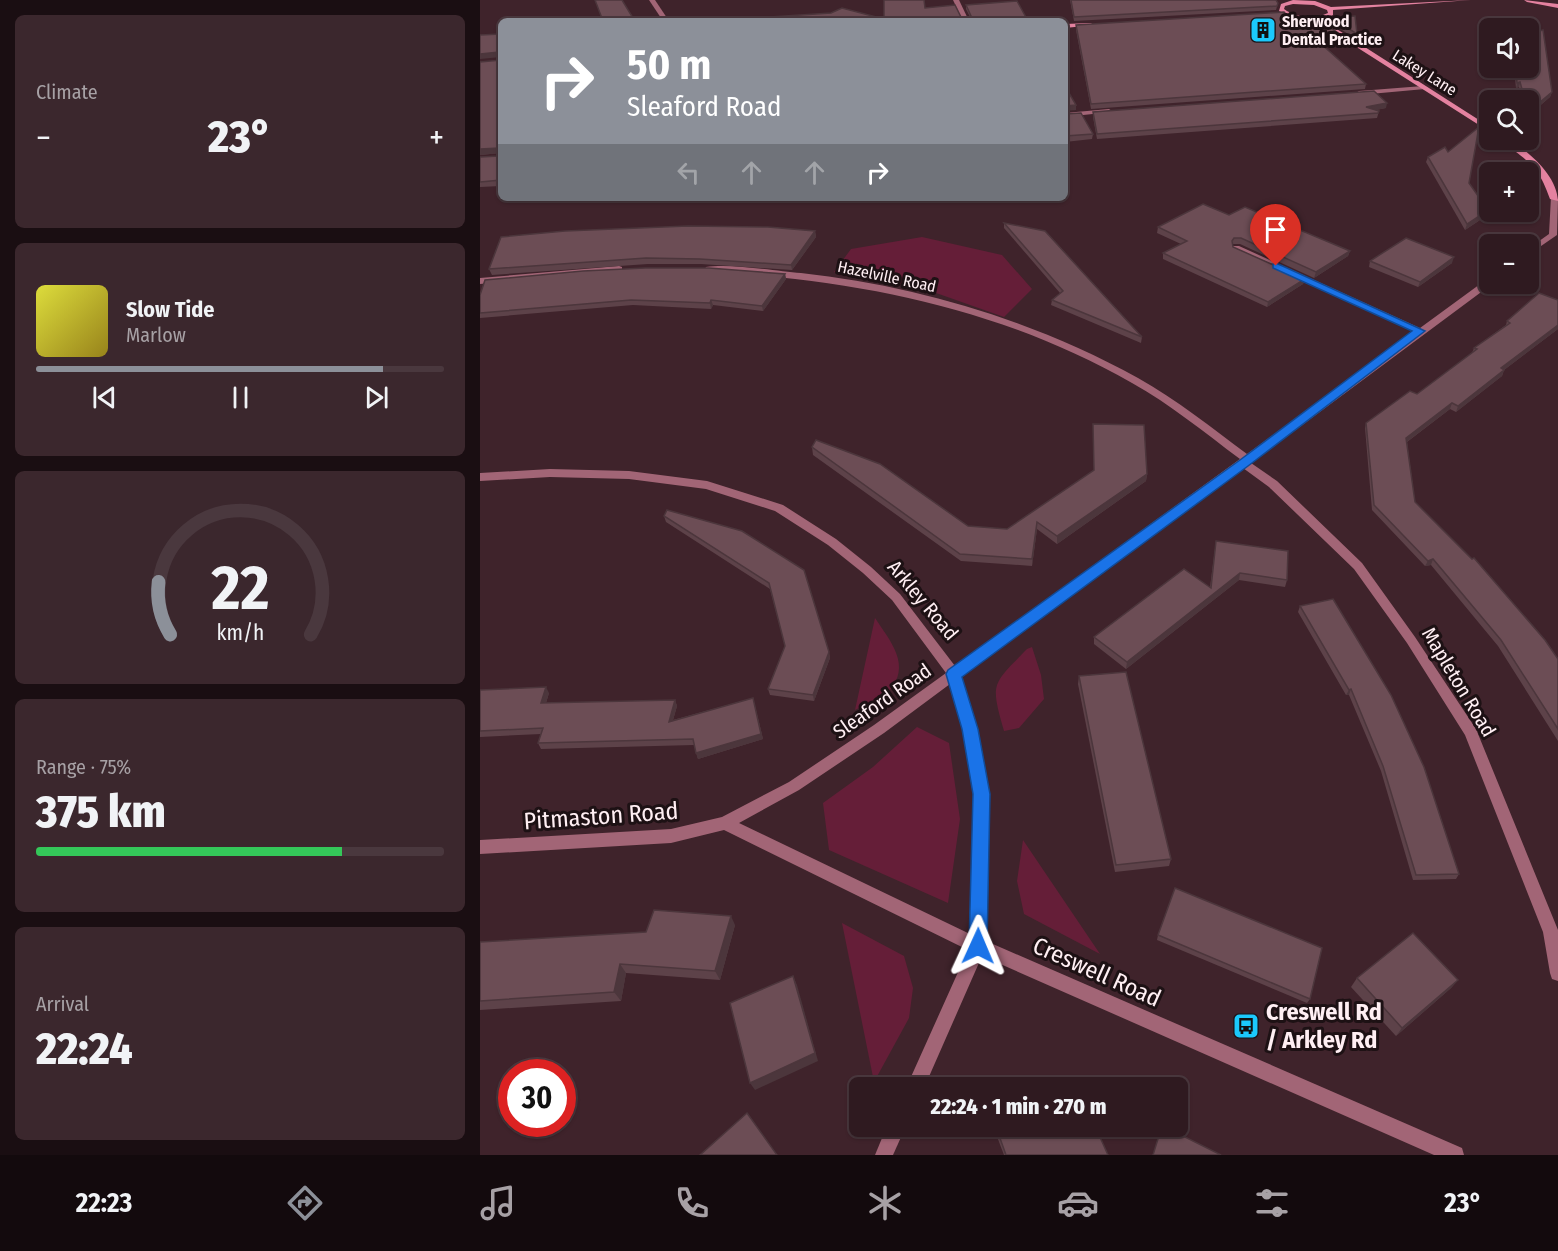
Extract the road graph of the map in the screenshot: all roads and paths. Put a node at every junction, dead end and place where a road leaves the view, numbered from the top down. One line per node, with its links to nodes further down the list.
1 (652, 0): 10 (street)
2 (956, 0): 11 (street)
3 (1468, 0): 7 (street)
4 (1527, 0): 6 (street)
5 (1300, 1): 7 (street); 8 (street)
6 (1558, 6)
7 (1330, 9): 12 (street)
8 (1283, 12): 9 (street); 12 (street)
9 (1272, 13)
10 (664, 18)
11 (965, 18)
12 (1316, 18): 15 (street, Lakey Lane)
13 (1100, 24): 14 (street)
14 (1068, 26)
15 (1423, 88): 16 (street); 19 (street, Lakey Lane)
16 (1351, 93)
17 (1113, 111): 18 (street)
18 (1068, 115)
19 (1479, 123)
20 (1522, 150): 21 (street)
21 (1554, 185): 22 (street)
22 (1556, 199): 23 (street)
23 (1539, 245)
24 (1236, 248): 29 (street)
25 (701, 268): 30 (street, Hazelville Road)
26 (624, 269): 27 (street)
27 (480, 281)
28 (1479, 288): 29 (street, Sleaford Road)
29 (1420, 331): 30 (street, Sleaford Road)
30 (1246, 462): 32 (street, Sleaford Road); 36 (street, Mapleton Road)
31 (480, 477): 32 (street, Arkley Road)
32 (954, 674): 33 (street, Sleaford Road); 35 (street, Arkley Road)
33 (725, 823): 34 (street, Pitmaston Road); 35 (street, Creswell Road)
34 (480, 847)
35 (978, 946): 37 (street, Arkley Road); 40 (street, Creswell Road)
36 (1558, 973)
37 (920, 1077)
38 (892, 1137): 39 (street)
39 (884, 1155)
40 (1455, 1155)

